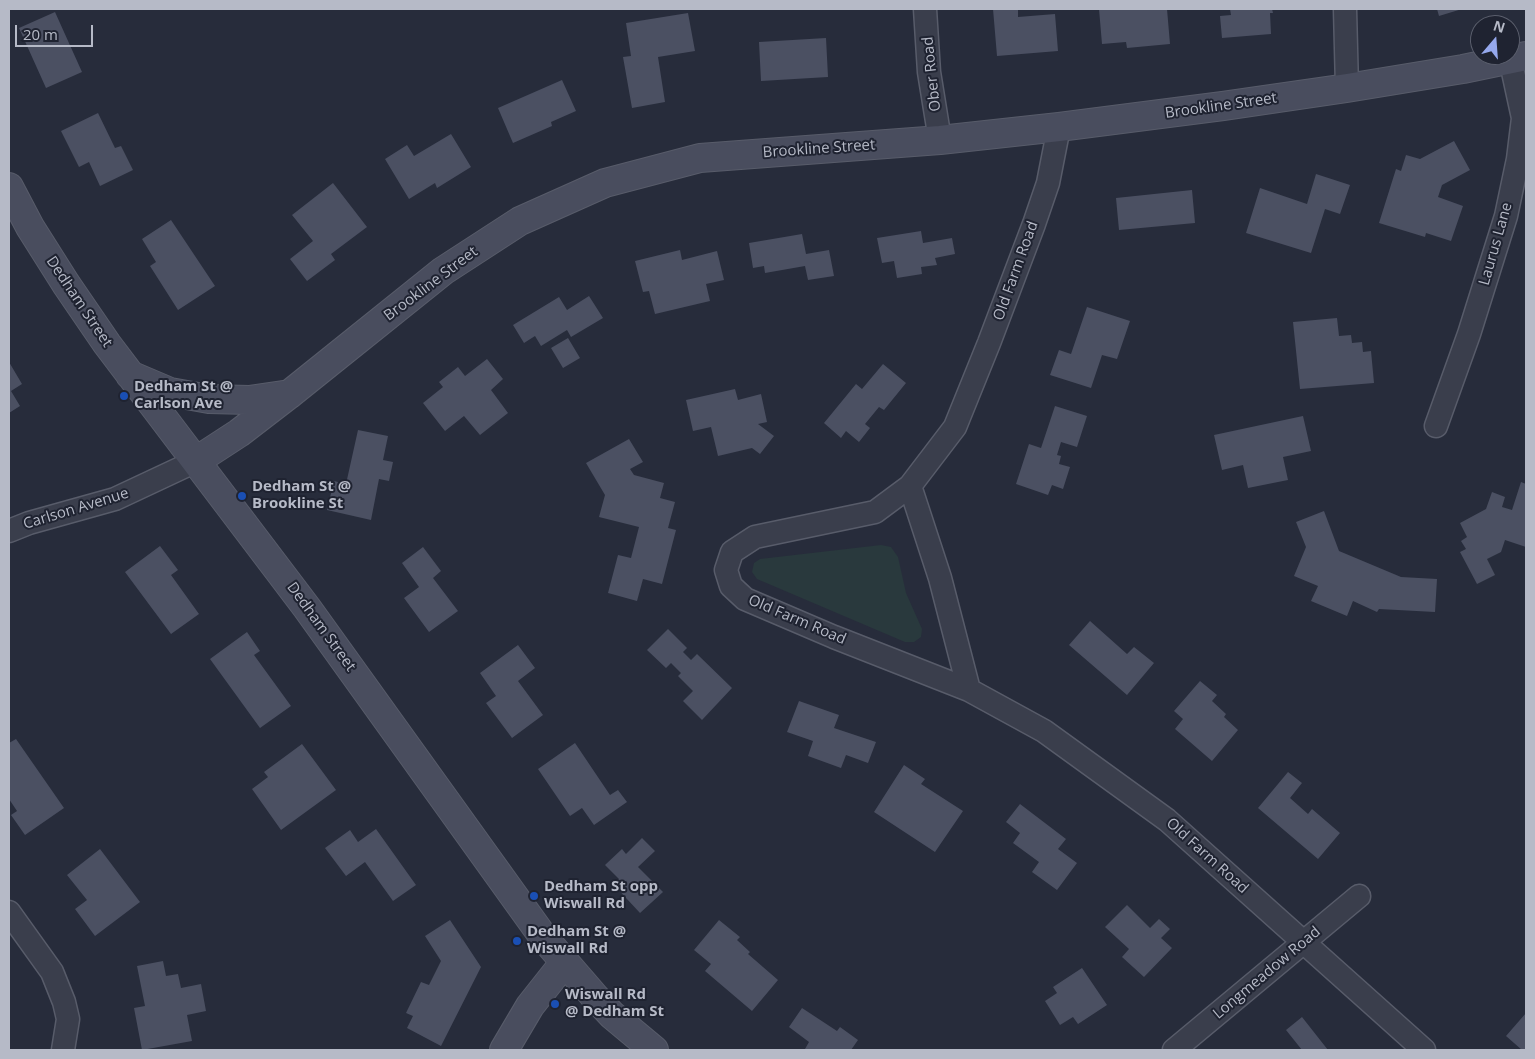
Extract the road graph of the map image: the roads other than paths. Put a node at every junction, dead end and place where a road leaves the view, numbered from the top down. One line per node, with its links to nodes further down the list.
1 (925, 9): 7 (street, Ober Road)
2 (1345, 9): 5 (street)
3 (1481, 65): 5 (main road, Brookline Street)
4 (1519, 65): 11 (street, Laurus Lane)
5 (1347, 88): 6 (main road, Brookline Street)
6 (1059, 127): 7 (main road, Brookline Street); 13 (street, Old Farm Road)
7 (940, 140): 10 (main road, Brookline Street)
8 (9, 187): 9 (main road, Dedham Street)
9 (128, 373): 10 (main road); 12 (main road, Dedham Street)
10 (291, 394): 12 (main road, Brookline Street)
11 (1436, 426)
12 (196, 461): 14 (street, Carlson Avenue); 19 (main road, Dedham Street)
13 (910, 486): 15 (street); 15 (street, Old Farm Road)
14 (9, 531)
15 (969, 690): 18 (street, Old Farm Road)
16 (1359, 896): 18 (street, Longmeadow Road)
17 (9, 912): 20 (street)
18 (1303, 942): 23 (street, Longmeadow Road); 24 (street, Old Farm Road)
19 (564, 963): 21 (main road); 22 (main road, Dedham Street)
20 (63, 1050)
21 (504, 1050)
22 (654, 1050)
23 (1174, 1050)
24 (1424, 1050)

